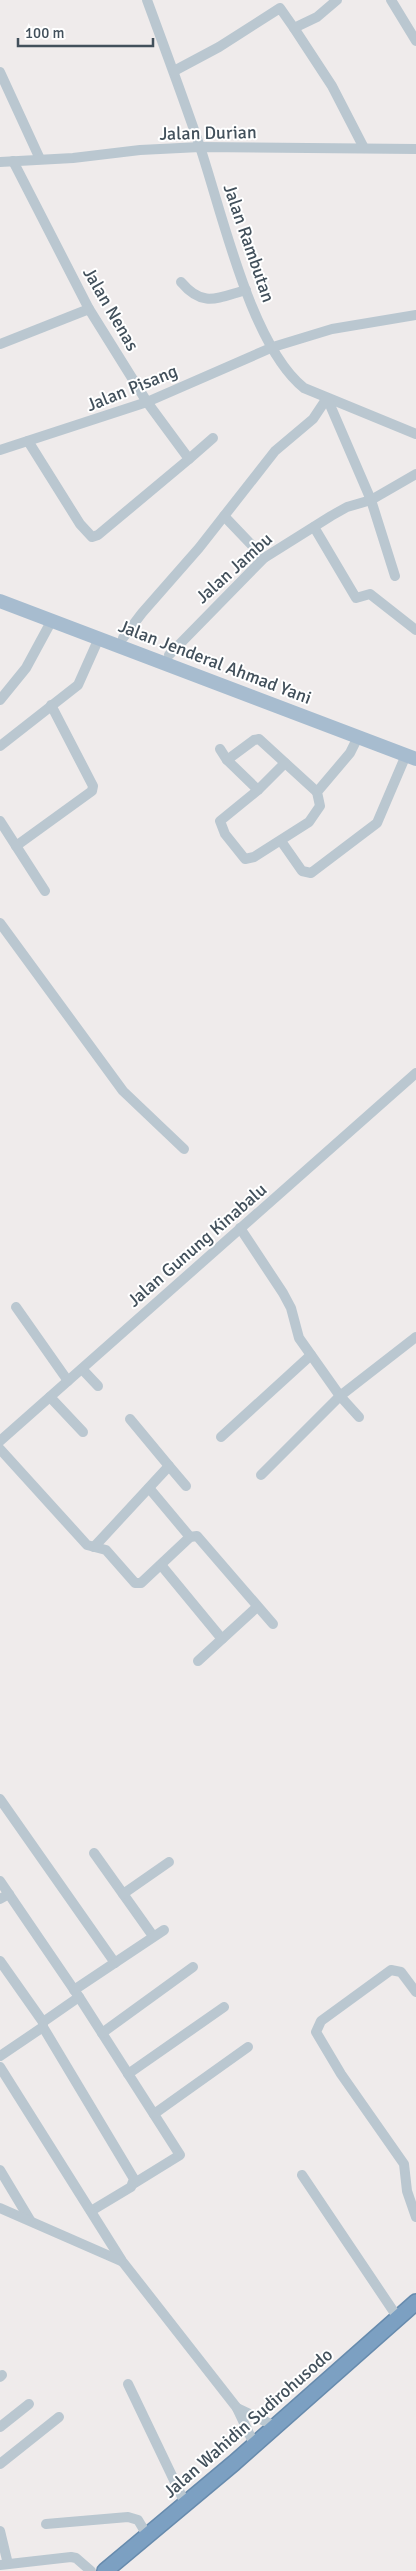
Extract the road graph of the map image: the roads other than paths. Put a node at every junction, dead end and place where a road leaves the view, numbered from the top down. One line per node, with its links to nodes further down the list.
1 (147, 0): 7 (street, Jalan Rambutan)
2 (337, 0): 5 (street)
3 (391, 0): 6 (street)
4 (278, 4): 5 (street); 7 (street)
5 (294, 28): 10 (street)
6 (416, 41)
7 (174, 71): 9 (street, Jalan Rambutan)
8 (0, 72): 12 (street)
9 (200, 147): 10 (street, Jalan Durian); 12 (street, Jalan Durian); 16 (street, Jalan Rambutan)
10 (364, 148): 11 (street, Jalan Durian)
11 (416, 149)
12 (40, 159): 13 (street, Jalan Durian)
13 (13, 161): 14 (street, Jalan Durian); 17 (street, Jalan Nenas)
14 (0, 162)
15 (181, 282): 16 (street)
16 (246, 290): 20 (street, Jalan Rambutan)
17 (89, 309): 19 (street); 22 (street, Jalan Nenas)
18 (416, 315): 20 (street, Jalan Pisang)
19 (0, 344)
20 (273, 347): 21 (street, Jalan Rambutan); 22 (street, Jalan Pisang)
21 (327, 398): 23 (street, Jalan Rambutan); 29 (street); 30 (street)
22 (146, 402): 25 (street, Jalan Pisang); 27 (street, Jalan Nenas)
23 (416, 434)
24 (213, 438): 27 (street)
25 (28, 441): 26 (street, Jalan Pisang); 27 (street)
26 (0, 450)
27 (189, 458)
28 (416, 474): 29 (street, Jalan Jambu)
29 (371, 500): 31 (street, Jalan Jambu); 33 (street)
30 (224, 516): 32 (street); 39 (street)
31 (314, 528): 32 (street, Jalan Jambu); 37 (street)
32 (264, 558): 40 (street, Jalan Jambu)
33 (395, 576)
34 (0, 592): 39 (main road)
35 (0, 601): 36 (main road, Jalan Jenderal Ahmad Yani)
36 (52, 620): 38 (main road, Jalan Jenderal Ahmad Yani); 42 (street)
37 (416, 630)
38 (99, 638): 41 (main road, Jalan Jenderal Ahmad Yani); 43 (street)
39 (123, 638): 40 (main road)
40 (169, 655): 41 (main road)
41 (246, 689): 44 (main road)
42 (0, 700)
43 (51, 705): 45 (street); 54 (street)
44 (366, 737): 47 (main road); 51 (street)
45 (0, 746)
46 (220, 749): 48 (street)
47 (412, 755): 53 (street)
48 (228, 760): 49 (street); 50 (street)
49 (285, 762): 50 (street); 51 (street)
50 (258, 790): 53 (street)
51 (317, 792): 53 (street)
52 (0, 821): 54 (street)
53 (281, 841)
54 (16, 846): 55 (street)
55 (45, 891)
56 (0, 922): 58 (street)
57 (416, 1074): 59 (street, Jalan Gunung Kinabalu)
58 (184, 1149)
59 (240, 1228): 62 (street); 63 (street, Jalan Gunung Kinabalu)
60 (16, 1307): 64 (street)
61 (416, 1337): 67 (street)
62 (311, 1355): 67 (street); 71 (street)
63 (82, 1368): 64 (street, Jalan Gunung Kinabalu); 65 (street)
64 (68, 1381): 66 (street, Jalan Gunung Kinabalu)
65 (98, 1386)
66 (50, 1396): 70 (street); 72 (street, Jalan Gunung Kinabalu)
67 (340, 1396): 68 (street); 75 (street)
68 (359, 1417)
69 (130, 1419): 74 (street)
70 (83, 1432)
71 (221, 1437)
72 (0, 1441)
73 (0, 1449): 79 (street)
74 (169, 1466): 76 (street); 77 (street)
75 (261, 1475)
76 (186, 1486)
77 (149, 1488): 78 (street); 79 (street)
78 (190, 1537): 80 (street); 81 (street)
79 (94, 1547): 80 (street)
80 (161, 1565): 83 (street)
81 (257, 1607): 82 (street); 83 (street)
82 (273, 1624)
83 (222, 1640): 84 (street)
84 (198, 1661)
85 (0, 1799): 94 (street)
86 (94, 1853): 89 (street)
87 (169, 1862): 89 (street)
88 (0, 1881): 90 (street)
89 (123, 1894): 92 (street)
90 (4, 1897): 97 (street)
91 (164, 1930): 92 (street)
92 (153, 1936): 94 (street)
93 (0, 1961): 99 (street)
94 (115, 1963): 97 (street)
95 (193, 1967): 100 (street)
96 (416, 1992): 111 (street)
97 (77, 1994): 99 (street); 100 (street)
98 (224, 2008): 104 (street)
99 (43, 2024): 102 (street); 108 (street)
100 (102, 2032): 104 (street)
101 (248, 2047): 105 (street)
102 (0, 2056)
103 (0, 2067): 110 (street)
104 (128, 2074): 105 (street)
105 (154, 2114): 108 (street)
106 (0, 2170): 112 (street)
107 (302, 2175): 115 (street)
108 (133, 2184): 110 (street)
109 (0, 2208): 112 (street)
110 (91, 2211): 113 (street)
111 (416, 2217)
112 (30, 2220): 113 (street)
113 (122, 2261): 118 (street)
114 (416, 2302): 115 (highway, Jalan Wahidin Sudirohusodo)
115 (398, 2318): 120 (highway, Jalan Wahidin Sudirohusodo)
116 (128, 2384): 124 (street)
117 (29, 2404): 121 (street)
118 (237, 2408): 120 (street); 122 (street)
119 (59, 2417): 123 (street)
120 (275, 2426): 122 (highway, Jalan Wahidin Sudirohusodo)
121 (0, 2427)
122 (254, 2444): 124 (highway, Jalan Wahidin Sudirohusodo)
123 (0, 2464)
124 (185, 2503): 127 (highway, Jalan Wahidin Sudirohusodo)
125 (46, 2524): 127 (street)
126 (0, 2531): 128 (street)
127 (147, 2535): 130 (highway, Jalan Wahidin Sudirohusodo)
128 (4, 2564): 129 (street)
129 (91, 2571)
130 (105, 2571)

